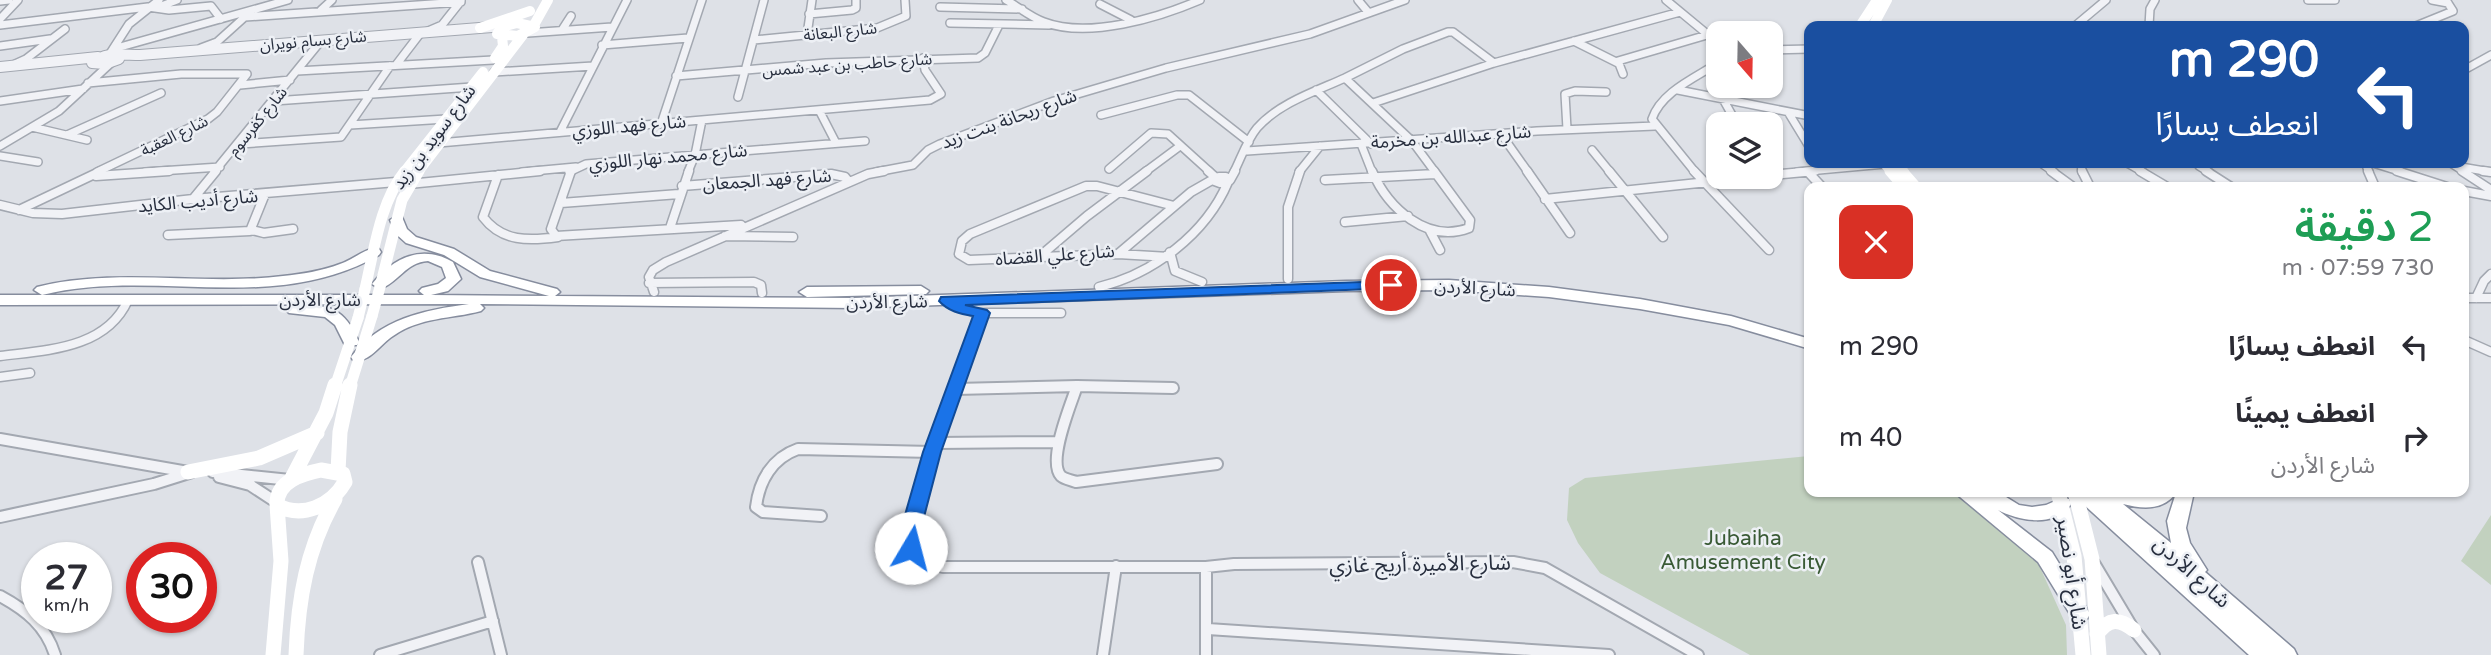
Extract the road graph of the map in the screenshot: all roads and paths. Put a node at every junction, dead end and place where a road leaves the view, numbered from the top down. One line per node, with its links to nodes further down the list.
1 (9, 0): 26 (street)
2 (18, 0): 43 (street)
3 (177, 0): 30 (street)
4 (288, 0): 35 (street)
5 (332, 0): 36 (street)
6 (539, 0): 37 (main road)
7 (548, 0): 61 (main road, شارع سويد بن زيد)
8 (627, 0): 57 (street)
9 (702, 0): 68 (street)
10 (764, 0): 70 (street)
11 (812, 0): 40 (street)
12 (856, 0): 40 (street)
13 (905, 0): 66 (street, شارع البعانة)
14 (1006, 0): 34 (street)
15 (1200, 0): 45 (street)
16 (1358, 0): 38 (street)
17 (1405, 0): 38 (street, شارع ريحانة بنت زيد)
18 (1666, 0): 39 (street)
19 (1877, 0): 46 (main road)
20 (1887, 0): 47 (main road)
21 (2106, 0): 48 (street)
22 (2155, 0): 49 (street)
23 (2308, 0): 24 (street)
24 (2335, 0)
25 (2432, 0): 28 (street)
26 (0, 1)
27 (462, 1): 29 (street); 52 (street)
28 (2447, 1): 50 (street)
29 (400, 3): 36 (street)
30 (159, 4): 32 (street); 44 (street)
31 (1100, 4): 45 (street)
32 (148, 7): 53 (street); 78 (street)
33 (940, 7): 34 (street)
34 (1024, 9): 56 (street)
35 (252, 10): 42 (street); 44 (street)
36 (321, 10): 42 (street)
37 (530, 11): 54 (main road); 58 (main road)
38 (1368, 12): 168 (street, شارع ريحانة بنت زيد)
39 (1680, 12): 64 (street); 71 (street)
40 (809, 15): 66 (street)
41 (571, 16): 62 (street)
42 (245, 17): 73 (street)
43 (0, 19)
44 (221, 19): 78 (street)
45 (1131, 20): 56 (street)
46 (1863, 21)
47 (1876, 21)
48 (2081, 21)
49 (2149, 21)
50 (2429, 21)
51 (950, 23): 55 (street)
52 (442, 24): 60 (street); 63 (street)
53 (0, 25)
54 (509, 25): 58 (street, شارع بسام نويران); 61 (main road); 65 (main road)
55 (999, 25): 56 (street); 81 (street, شارع حاطب بن عبد شمس)
56 (1051, 25)
57 (612, 27): 62 (street); 74 (street)
58 (480, 28): 60 (street, شارع بسام نويران)
59 (65, 29): 69 (street)
60 (451, 30): 63 (street, شارع بسام نويران)
61 (530, 30): 62 (street); 65 (main road); 95 (main road, شارع سويد بن زيد)
62 (560, 30)
63 (421, 34): 65 (street, شارع بسام نويران); 72 (street, شارع بسام نويران); 73 (street, شارع بسام نويران); 88 (street)
64 (1706, 34)
65 (499, 35): 82 (main road, شارع سويد بن زيد)
66 (807, 35): 70 (street, شارع البعانة)
67 (1706, 35): 86 (street)
68 (688, 38): 74 (street); 97 (street)
69 (50, 39): 75 (street); 83 (street)
70 (754, 40): 92 (street)
71 (1574, 41): 85 (street); 86 (street)
72 (320, 42): 80 (street, شارع بسام نويران); 93 (street, شارع كفرسوم)
73 (219, 45): 80 (street, شارع بسام نويران)
74 (602, 45): 89 (street)
75 (0, 46)
76 (1804, 49): 77 (street)
77 (1783, 50)
78 (114, 55): 80 (street); 84 (street); 87 (street); 87 (street)
79 (2491, 55): 90 (street)
80 (142, 56): 87 (street)
81 (923, 58): 92 (street, شارع حاطب بن عبد شمس); 113 (street, شارع فهد اللوزي)
82 (493, 60): 88 (street); 102 (main road, شارع سويد بن زيد)
83 (29, 62): 84 (street); 91 (street)
84 (62, 62): 87 (street)
85 (1494, 63): 98 (street); 112 (street)
86 (1618, 63): 96 (street)
87 (97, 64): 91 (street); 101 (street)
88 (393, 66): 93 (street); 107 (street)
89 (593, 66): 95 (street); 125 (street)
90 (2469, 67)
91 (2, 68)
92 (746, 70): 97 (street, شارع حاطب بن عبد شمس); 108 (street)
93 (297, 71): 99 (street, شارع كفرسوم)
94 (1706, 71): 104 (street)
95 (494, 72): 133 (main road, شارع سويد بن زيد)
96 (1623, 74)
97 (676, 76): 120 (street)
98 (1345, 78): 103 (street); 112 (street)
99 (290, 80): 100 (street); 111 (street, شارع كفرسوم)
100 (240, 85): 101 (street); 162 (street, شارع العقبة)
101 (85, 86): 110 (street); 123 (street)
102 (472, 87): 107 (street); 118 (main road, شارع سويد بن زيد)
103 (1316, 90): 132 (street); 137 (street)
104 (1678, 90): 109 (street); 122 (street)
105 (1606, 92): 124 (street)
106 (161, 93): 127 (street)
107 (372, 93): 111 (street); 121 (street)
108 (738, 97)
109 (1723, 99): 114 (street); 115 (street)
110 (0, 101)
111 (274, 101): 135 (street, شارع كفرسوم)
112 (1373, 103): 131 (street)
113 (819, 110): 119 (street, شارع فهد اللوزي); 134 (street)
114 (1730, 112)
115 (1788, 112): 117 (street); 128 (street)
116 (1101, 115): 132 (street)
117 (1804, 115)
118 (446, 119): 121 (street); 167 (main road, شارع سويد بن زيد)
119 (702, 120): 120 (street, شارع فهد اللوزي); 143 (street)
120 (661, 124): 125 (street, شارع فهد اللوزي)
121 (350, 125): 135 (street)
122 (1655, 125): 124 (street, شارع عبدالله بن مخرمة); 175 (street)
123 (32, 127): 127 (street); 138 (street)
124 (1567, 129): 126 (street, شارع عبدالله بن مخرمة)
125 (560, 132): 133 (street, شارع فهد اللوزي)
126 (1501, 134): 131 (street, شارع عبدالله بن مخرمة); 186 (street)
127 (67, 135): 129 (street)
128 (1804, 138)
129 (87, 140)
130 (865, 141): 134 (street, شارع محمد نهار اللوزي)
131 (1412, 141): 137 (street, شارع عبدالله بن مخرمة); 159 (street)
132 (1249, 142): 142 (street)
133 (439, 143): 177 (main road, شارع سويد بن زيد)
134 (836, 143): 143 (street, شارع محمد نهار اللوزي)
135 (240, 144): 147 (street, شارع كفرسوم)
136 (1361, 144): 137 (street, شارع عبدالله بن مخرمة); 140 (street, شارع عبدالله بن مخرمة); 164 (street)
137 (1371, 144)
138 (0, 146)
139 (1180, 146): 156 (street); 163 (street); 181 (street)
140 (1320, 146): 142 (street, شارع عبدالله بن مخرمة); 212 (street)
141 (1592, 150): 179 (street)
142 (1247, 151): 166 (street)
143 (695, 155): 146 (street, شارع محمد نهار اللوزي); 178 (street)
144 (0, 156): 145 (street)
145 (38, 162)
146 (578, 166): 161 (street); 187 (street, شارع محمد نهار اللوزي)
147 (219, 167): 162 (street); 185 (street, شارع كفرسوم)
148 (1818, 168): 157 (street)
149 (1894, 168): 170 (main road)
150 (2048, 168): 171 (street)
151 (2135, 168): 172 (street)
152 (2202, 168): 173 (street)
153 (2389, 168): 174 (street)
154 (2460, 168): 180 (street)
155 (2465, 168): 158 (street)
156 (1109, 169)
157 (1808, 172): 160 (street); 169 (street)
158 (2491, 172)
159 (1436, 174): 164 (street); 198 (street)
160 (1783, 174)
161 (498, 175): 177 (street); 202 (street)
162 (90, 177): 190 (street, شارع العقبة)
163 (1213, 179): 166 (street); 189 (street, شارع علي القضاه)
164 (1376, 179): 165 (street); 191 (street)
165 (1325, 180)
166 (1229, 181): 209 (street)
167 (396, 182): 183 (street, شارع أديب الكايد); 207 (main road, شارع سويد بن زيد)
168 (849, 182): 178 (street, شارع فهد الجمعان); 194 (street, شارع ريحانة بنت زيد)
169 (1817, 182)
170 (1910, 182)
171 (2066, 182)
172 (2159, 182)
173 (2223, 182)
174 (2432, 182)
175 (1703, 183): 176 (street); 179 (street); 206 (street)
176 (1706, 183)
177 (409, 184): 192 (main road, شارع سويد بن زيد)
178 (681, 190): 187 (street, شارع فهد الجمعان); 195 (street)
179 (1626, 190): 186 (street); 204 (street)
180 (2491, 190)
181 (1121, 191): 189 (street); 210 (street); 210 (street, شارع علي القضاه)
182 (2469, 192): 184 (street)
183 (265, 194): 185 (street, شارع أديب الكايد); 197 (street)
184 (2491, 196)
185 (193, 199): 190 (street, شارع أديب الكايد)
186 (1545, 200): 199 (street)
187 (561, 203): 202 (street, شارع محمد نهار اللوزي)
188 (0, 205): 190 (street, شارع أديب الكايد)
189 (1174, 206): 208 (street, شارع علي القضاه)
190 (19, 210)
191 (1408, 216): 193 (street); 198 (street)
192 (397, 220): 214 (main road, شارع سويد بن زيد); 219 (highway)
193 (1345, 222)
194 (750, 225): 195 (street); 201 (street, شارع ريحانة بنت زيد)
195 (670, 228): 202 (street)
196 (293, 229): 197 (street)
197 (252, 230): 200 (street)
198 (1430, 231): 205 (street)
199 (1570, 233)
200 (168, 235)
201 (720, 236): 203 (street); 216 (street, شارع ريحانة بنت زيد)
202 (560, 237)
203 (793, 237)
204 (1663, 237)
205 (1440, 250)
206 (1769, 250)
207 (374, 252): 220 (highway); 231 (main road, شارع سويد بن زيد, bridge)
208 (1118, 254): 209 (street); 210 (street, شارع علي القضاه)
209 (1169, 255): 213 (street); 215 (street)
210 (1039, 257)
211 (2491, 274): 222 (street)
212 (1288, 279): 213 (highway, شارع الأردن); 230 (highway, شارع الأردن)
213 (1202, 282): 215 (highway, شارع الأردن)
214 (380, 285): 218 (highway); 236 (main road, شارع سويد بن زيد, bridge)
215 (1099, 287): 216 (highway, شارع الأردن)
216 (652, 288): 219 (highway, شارع الأردن)
217 (0, 290): 220 (highway, شارع الأردن)
218 (427, 291): 219 (highway, شارع الأردن); 220 (highway, شارع الأردن)
219 (552, 292)
220 (46, 295): 224 (highway, شارع الأردن); 227 (highway)
221 (2469, 298): 222 (street)
222 (2476, 298): 223 (street)
223 (2491, 298)
224 (0, 300)
225 (519, 301): 226 (highway, شارع الأردن); 227 (highway, شارع الأردن); 236 (highway)
226 (947, 301): 228 (street); 232 (highway, شارع الأردن)
227 (127, 303): 231 (highway); 235 (street)
228 (982, 313): 229 (street); 241 (street, شارع الأميرة أريج غازي)
229 (1061, 313)
230 (1804, 332)
231 (351, 342): 242 (main road, شارع سويد بن زيد)
232 (1804, 342)
233 (2469, 342): 234 (street)
234 (2491, 352)
235 (0, 356)
236 (359, 357): 247 (main road, شارع سويد بن زيد)
237 (30, 373): 238 (street)
238 (0, 377)
239 (1077, 386): 240 (street); 241 (street); 244 (street)
240 (1173, 387)
241 (956, 389): 245 (street, شارع الأميرة أريج غازي)
242 (317, 433): 248 (main road); 249 (main road, شارع سويد بن زيد)
243 (0, 439): 248 (street)
244 (1059, 442): 245 (street); 246 (street)
245 (934, 447): 262 (street); 267 (street, شارع الأميرة أريج غازي)
246 (1217, 464)
247 (338, 471): 249 (main road); 250 (main road, شارع سويد بن زيد)
248 (188, 472): 249 (street); 261 (street); 263 (street)
249 (291, 481): 261 (main road, شارع سويد بن زيد)
250 (338, 494): 261 (main road); 279 (main road)
251 (1969, 497): 271 (highway)
252 (1993, 497): 253 (highway)
253 (2065, 497)
254 (2068, 497): 271 (main road, شارع أبو نصير)
255 (2069, 497): 264 (main road, شارع أبو نصير)
256 (2071, 497): 289 (highway, شارع الأردن)
257 (2102, 497): 269 (highway, شارع الأردن)
258 (2128, 497): 259 (highway)
259 (2161, 497)
260 (2184, 497): 269 (highway)
261 (276, 504): 278 (main road)
262 (821, 516)
263 (0, 517)
264 (2087, 538): 265 (main road, شارع أبو نصير)
265 (2092, 559): 274 (street); 275 (main road, شارع أبو نصير)
266 (478, 562): 272 (street)
267 (1116, 566): 268 (street, شارع الأميرة أريج غازي); 282 (street)
268 (1206, 567): 273 (street); 285 (street, شارع الأميرة أريج غازي)
269 (2216, 594): 290 (highway, شارع الأردن)
270 (0, 596): 277 (street)
271 (2080, 614): 286 (main road, شارع أبو نصير)
272 (492, 621): 276 (street); 281 (street)
273 (1208, 629): 283 (street); 284 (street)
274 (2134, 630): 275 (main road); 288 (street)
275 (2096, 635): 287 (main road, شارع أبو نصير)
276 (404, 652): 280 (street)
277 (55, 655)
278 (273, 655)
279 (296, 655)
280 (380, 655)
281 (501, 655)
282 (1103, 655)
283 (1206, 655)
284 (1609, 655)
285 (1698, 655)
286 (2083, 655)
287 (2099, 655)
288 (2154, 655)
289 (2263, 655)
290 (2287, 655)

